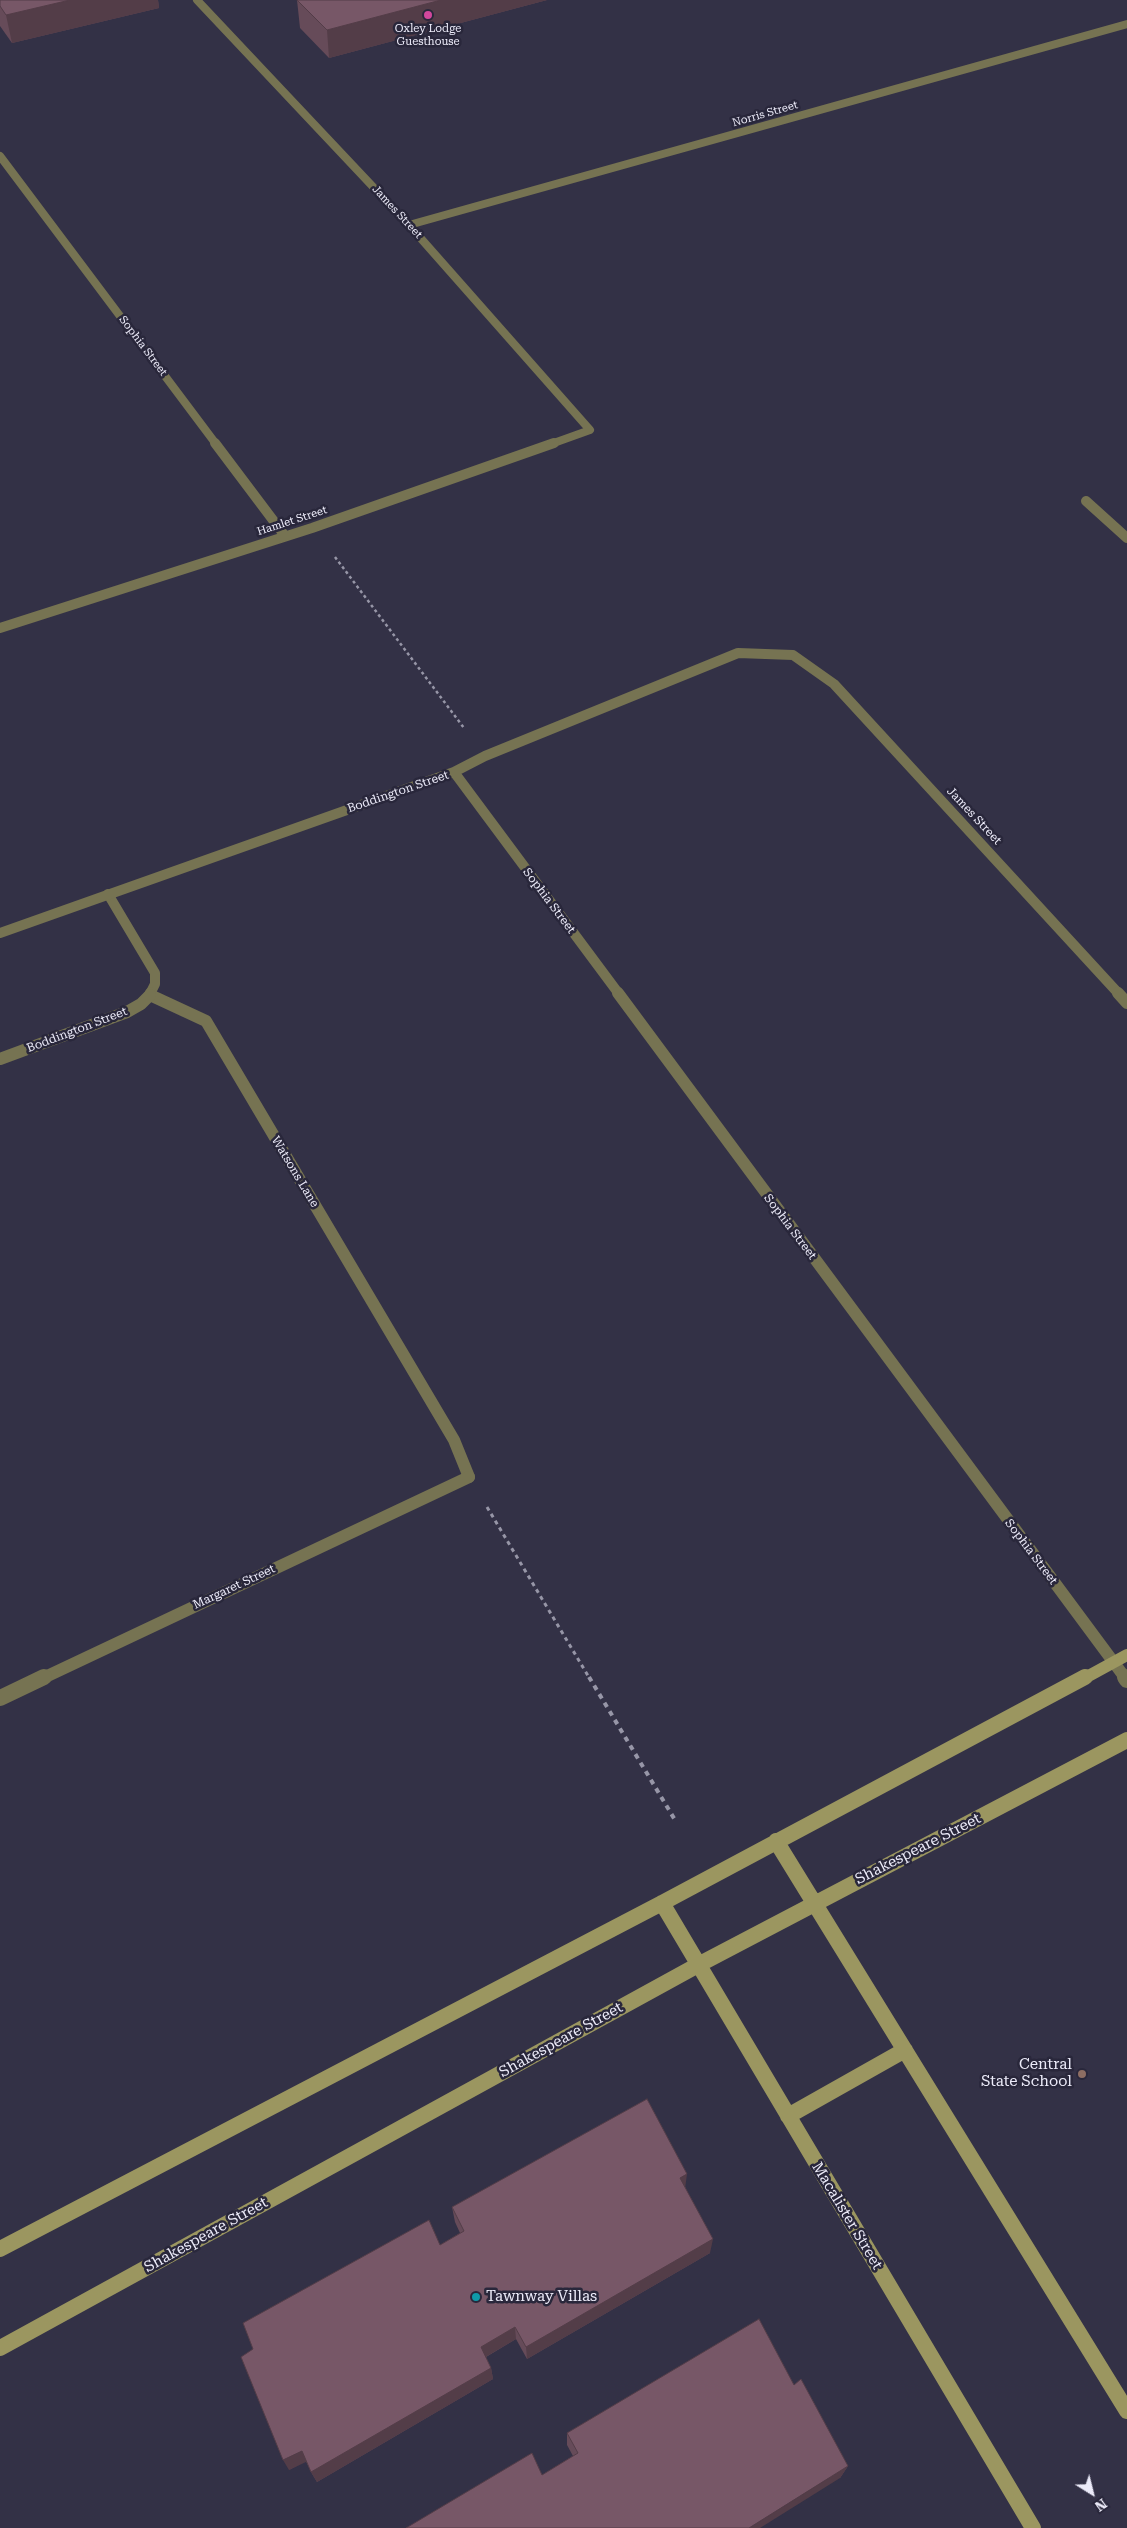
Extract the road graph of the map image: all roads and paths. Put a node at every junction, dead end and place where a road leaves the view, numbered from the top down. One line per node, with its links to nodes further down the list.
1 (198, 0): 4 (street, James Street)
2 (1127, 24): 4 (street, Norris Street)
3 (0, 156): 8 (street, Sophia Street)
4 (409, 225): 5 (street, James Street)
5 (590, 430): 7 (street, Hamlet Street)
6 (1086, 501): 9 (street)
7 (312, 528): 8 (street, Hamlet Street); 12 (path)
8 (285, 536): 10 (street, Hamlet Street)
9 (1127, 538)
10 (0, 628)
11 (793, 655): 12 (street, Boddington Street); 17 (street, James Street)
12 (485, 756): 13 (street, Boddington Street)
13 (454, 772): 14 (street, Boddington Street); 21 (street, Sophia Street)
14 (108, 894): 15 (street, Boddington Street); 16 (street)
15 (0, 932)
16 (150, 995): 18 (street, Boddington Street); 19 (street, Watsons Lane)
17 (1127, 1003)
18 (0, 1059)
19 (469, 1477): 23 (street, Margaret Street); 25 (path)
20 (1127, 1655): 21 (street)
21 (1113, 1662): 22 (street, Sophia Street); 26 (street)
22 (1127, 1680)
23 (0, 1698)
24 (1127, 1740): 28 (street, Shakespeare Street)
25 (675, 1820)
26 (776, 1841): 27 (street); 28 (street)
27 (662, 1903): 29 (street, Macalister Street); 32 (street)
28 (814, 1903): 29 (street, Shakespeare Street); 30 (street)
29 (698, 1965): 31 (street, Macalister Street); 33 (street, Shakespeare Street)
30 (904, 2050): 31 (street); 34 (street)
31 (788, 2116): 35 (street, Macalister Street)
32 (0, 2249)
33 (0, 2348)
34 (1127, 2411)
35 (1033, 2528)

